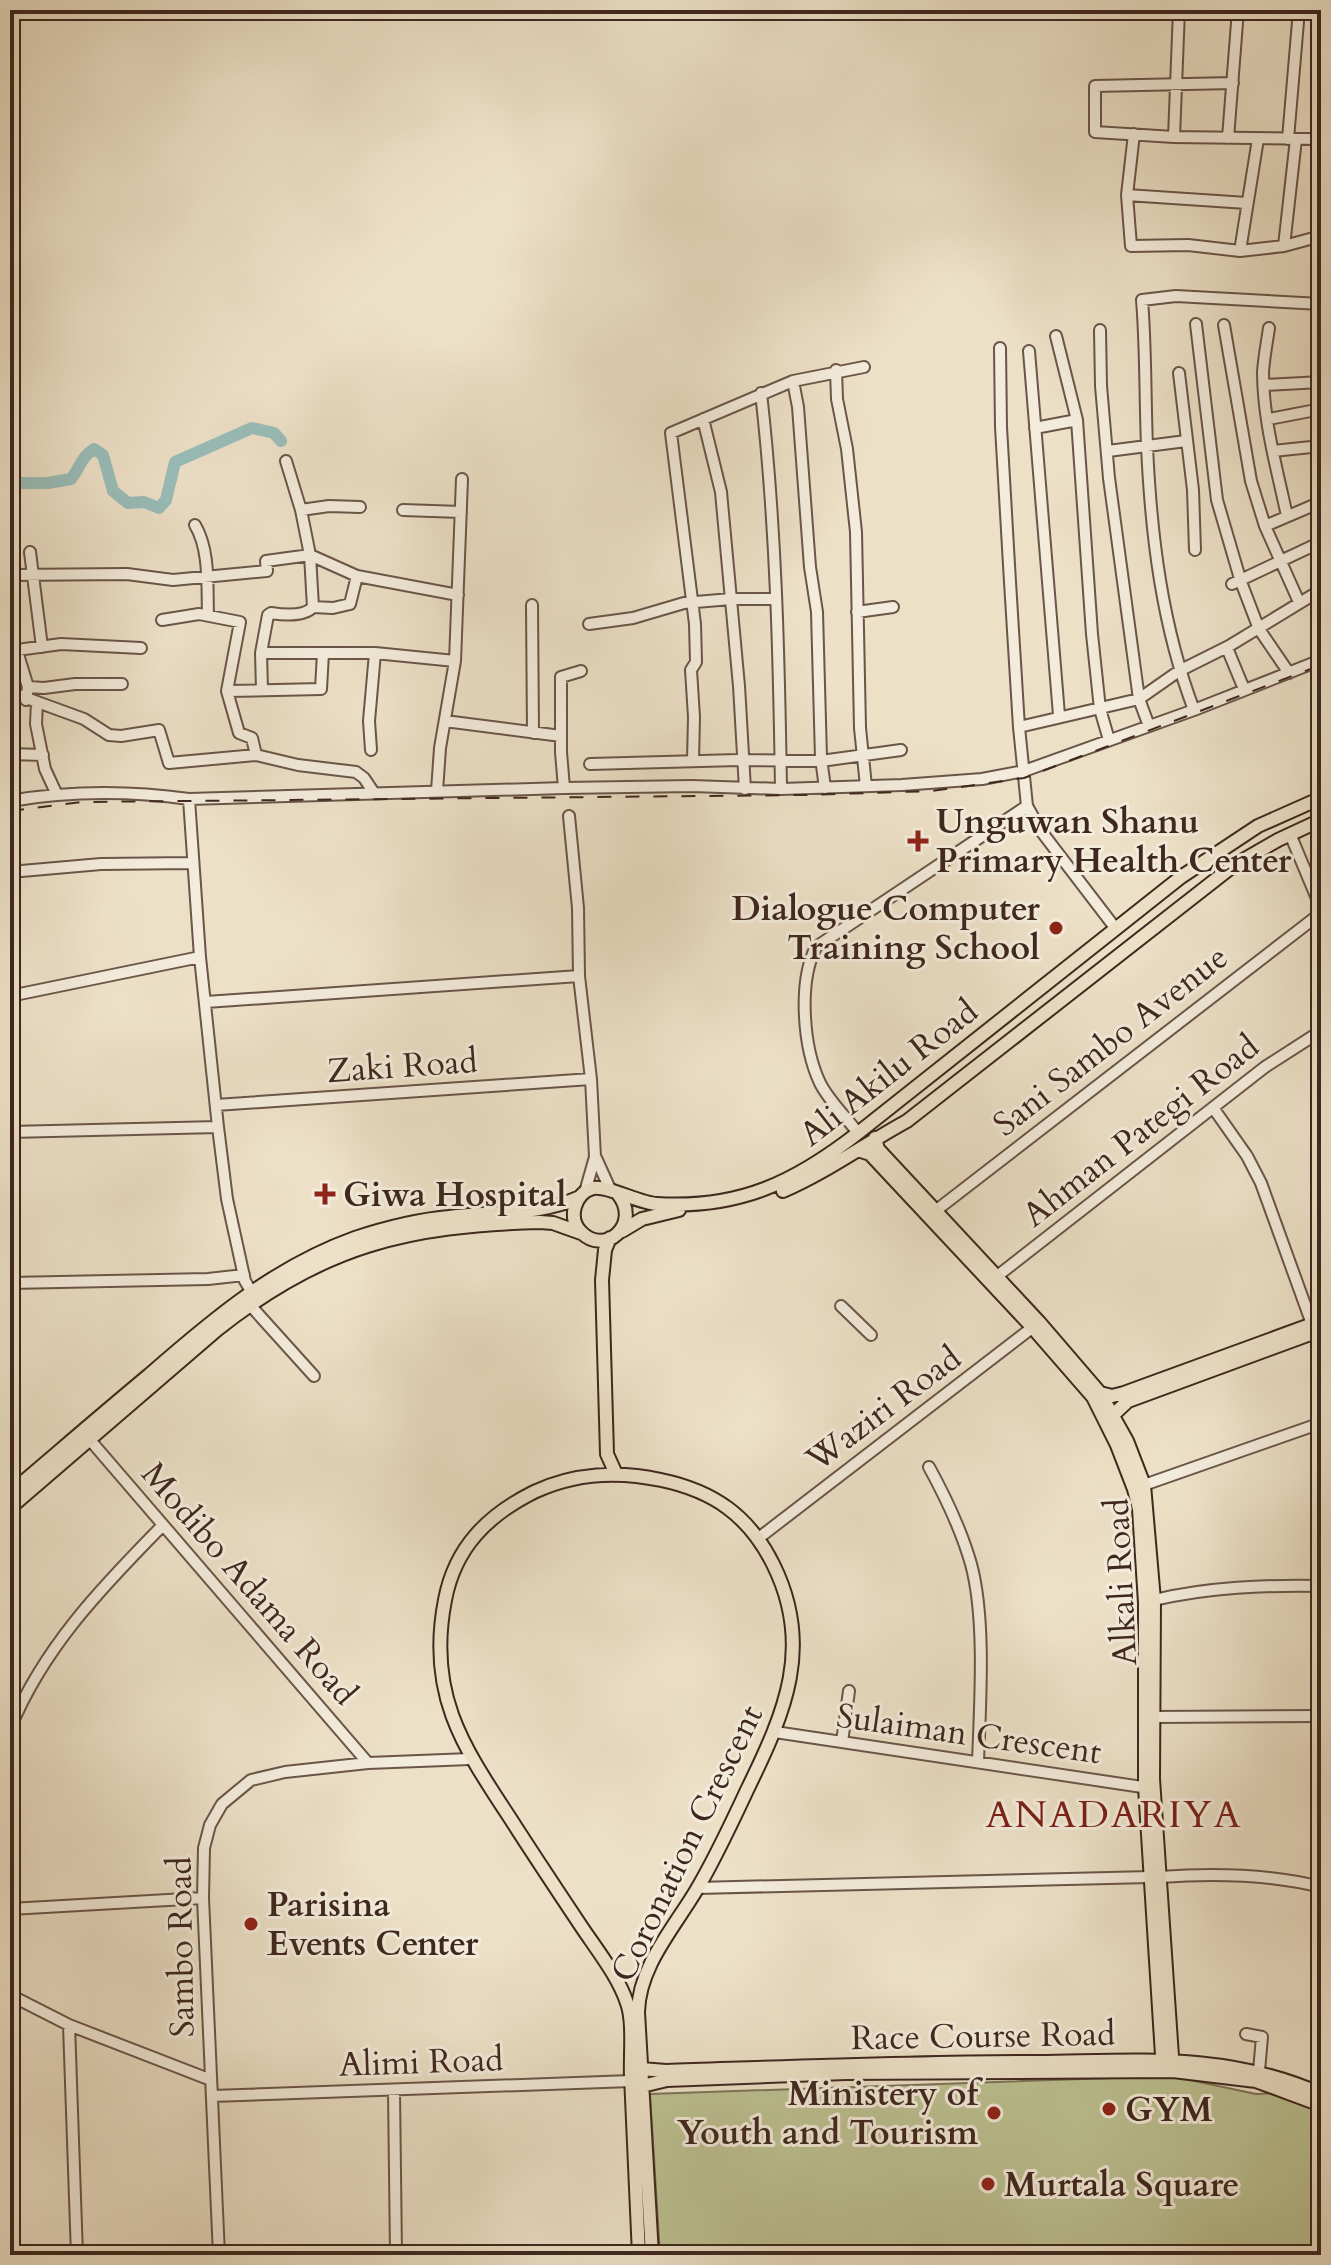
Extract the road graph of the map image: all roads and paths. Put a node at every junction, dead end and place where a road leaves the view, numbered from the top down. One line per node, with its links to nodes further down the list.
1 (1179, 10): 4 (street)
2 (1238, 10): 5 (street)
3 (1299, 10): 10 (street)
4 (1176, 83): 5 (street); 6 (street); 7 (street)
5 (1233, 83): 8 (street)
6 (1134, 134): 7 (street); 12 (street)
7 (1174, 137): 8 (street)
8 (1228, 138): 9 (street)
9 (1258, 139): 10 (street); 13 (street)
10 (1292, 139): 11 (street); 15 (street)
11 (1321, 139)
12 (1127, 195): 13 (street); 16 (street)
13 (1247, 203): 16 (street)
14 (1321, 236): 15 (street)
15 (1284, 246): 16 (street)
16 (1240, 251)
17 (1321, 304): 38 (street)
18 (1196, 324): 61 (street)
19 (1224, 325): 51 (street)
20 (1269, 328): 30 (street)
21 (1100, 330): 40 (street)
22 (1056, 336): 35 (street)
23 (1000, 348): 101 (street)
24 (1029, 351): 36 (street)
25 (864, 367): 26 (street)
26 (836, 370): 28 (street); 71 (street)
27 (1179, 373): 37 (street)
28 (793, 381): 31 (street); 114 (street)
29 (1321, 382): 30 (street)
30 (1264, 385): 34 (street)
31 (761, 393): 33 (street); 65 (street)
32 (1321, 409): 34 (street)
33 (703, 419): 64 (street); 66 (street)
34 (1269, 419): 41 (street)
35 (1077, 420): 36 (street); 96 (street)
36 (1035, 428): 98 (street)
37 (1186, 441): 38 (street); 53 (street)
38 (1147, 446): 40 (street); 86 (street)
39 (1321, 446): 41 (street)
40 (1108, 451): 94 (street)
41 (1273, 451): 49 (street)
42 (286, 461): 46 (street)
43 (462, 479): 48 (street)
44 (1321, 502): 49 (street)
45 (360, 507): 46 (street)
46 (301, 510): 55 (street)
47 (403, 510): 48 (street)
48 (461, 512): 63 (street)
49 (1287, 516): 51 (street)
50 (195, 525): 60 (street)
51 (1265, 526): 56 (street)
52 (1321, 542): 56 (street)
53 (1195, 550)
54 (30, 552): 58 (street)
55 (310, 555): 59 (street); 60 (street); 69 (street)
56 (1281, 562): 61 (street); 67 (street)
57 (10, 575): 58 (street)
58 (33, 576): 60 (street); 76 (street)
59 (357, 576): 63 (street); 69 (street)
60 (207, 577): 72 (street)
61 (1237, 583): 75 (street)
62 (1321, 590): 67 (street)
63 (458, 595): 84 (street)
64 (731, 599): 65 (street); 66 (street); 111 (street)
65 (775, 599): 112 (street)
66 (693, 602): 74 (street); 113 (street)
67 (1299, 602): 75 (street)
68 (532, 605): 102 (street)
69 (313, 607): 80 (street)
70 (893, 607): 71 (street)
71 (857, 612): 110 (street)
72 (208, 615): 73 (street); 92 (street)
73 (162, 620)
74 (589, 624)
75 (1259, 629): 78 (street); 87 (street)
76 (42, 647): 77 (street); 79 (street)
77 (141, 648)
78 (1227, 648): 86 (street); 90 (street)
79 (14, 651): 89 (street)
80 (261, 653): 81 (street); 91 (street)
81 (323, 653): 82 (street); 91 (street)
82 (375, 653): 84 (street); 105 (street)
83 (1321, 660): 87 (street)
84 (455, 661): 99 (street)
85 (581, 671): 103 (street)
86 (1179, 671): 94 (street); 97 (street)
87 (1289, 673): 90 (street)
88 (122, 684): 89 (street)
89 (28, 687): 95 (street)
90 (1244, 689): 97 (street)
91 (262, 690): 92 (street)
92 (227, 691): 109 (street)
93 (10, 692): 95 (street)
94 (1139, 699): 96 (street); 100 (street)
95 (32, 701): 108 (street); 109 (street)
96 (1100, 709): 98 (street); 104 (street)
97 (1194, 710): 100 (street)
98 (1059, 715): 101 (street)
99 (445, 721): 102 (street); 122 (street)
100 (1149, 726): 104 (street)
101 (1019, 727): 116 (street)
102 (533, 733): 103 (street)
103 (561, 736): 118 (street)
104 (1109, 740): 116 (street)
105 (371, 750)
106 (901, 750): 110 (street)
107 (10, 754): 108 (street)
108 (43, 755): 124 (street)
109 (256, 755): 123 (street)
110 (862, 756): 114 (street); 117 (street)
111 (744, 760): 112 (street); 113 (street); 120 (street)
112 (780, 760): 114 (street); 121 (street)
113 (693, 761): 115 (street)
114 (821, 761): 119 (street)
115 (590, 764)
116 (1024, 771): 117 (street); 128 (street)
117 (866, 786): 119 (street)
118 (564, 788): 120 (street); 122 (street)
119 (825, 788): 121 (street)
120 (745, 789): 121 (street)
121 (781, 789)
122 (437, 791): 123 (street)
123 (374, 793): 126 (street)
124 (57, 795): 126 (street); 127 (street)
125 (1321, 798): 135 (main road, Ali Akilu Road)
126 (189, 799): 132 (street)
127 (10, 801)
128 (1027, 806): 135 (street); 146 (street)
129 (569, 816): 137 (street)
130 (1321, 820): 131 (main road, Ali Akilu Road)
131 (1290, 834): 134 (street); 147 (main road, Ali Akilu Road)
132 (192, 863): 133 (street); 136 (street)
133 (10, 872)
134 (1321, 910): 152 (street, Sani Sambo Avenue)
135 (1116, 929): 146 (main road, Ali Akilu Road)
136 (200, 957): 138 (street); 139 (street)
137 (579, 976): 139 (street); 141 (street)
138 (10, 996)
139 (206, 1002): 142 (street)
140 (1321, 1031): 143 (street, Ahman Pategi Road)
141 (591, 1079): 142 (street, Zaki Road); 149 (street)
142 (216, 1105): 144 (street)
143 (1214, 1109): 156 (street, Ahman Pategi Road); 163 (street)
144 (218, 1127): 145 (street); 155 (street)
145 (10, 1132)
146 (858, 1133): 150 (main road, Ali Akilu Road)
147 (875, 1138): 148 (main road, Ali Akilu Road); 152 (main road, Alkali Road)
148 (858, 1150): 154 (main road, Ali Akilu Road); 162 (main road, Alkali Road)
149 (595, 1157): 150 (street); 151 (street)
150 (614, 1192): 151 (main road); 154 (main road)
151 (582, 1194): 153 (main road); 159 (main road)
152 (934, 1212): 156 (main road, Alkali Road)
153 (584, 1235): 154 (main road); 157 (main road); 160 (main road)
154 (615, 1235): 157 (main road)
155 (244, 1275): 158 (street); 159 (street)
156 (996, 1277): 162 (main road, Alkali Road)
157 (602, 1280): 171 (main road)
158 (10, 1283)
159 (251, 1291): 177 (main road)
160 (250, 1305): 166 (street); 170 (main road)
161 (841, 1306): 164 (street)
162 (1036, 1325): 167 (main road, Alkali Road); 180 (street, Waziri Road); 192 (main road, Alkali Road)
163 (1318, 1325): 165 (main road)
164 (871, 1335)
165 (1234, 1358): 167 (main road); 168 (main road)
166 (314, 1376)
167 (1100, 1393): 168 (main road, Alkali Road)
168 (1113, 1415): 176 (main road, Alkali Road)
169 (1321, 1423): 176 (street)
170 (90, 1440): 178 (main road); 179 (street, Modibo Adama Road)
171 (607, 1454): 174 (main road); 175 (main road)
172 (929, 1467): 190 (street)
173 (10, 1472): 177 (street)
174 (599, 1474): 175 (main road, Coronation Crescent); 189 (main road, Coronation Crescent)
175 (616, 1474): 180 (main road, Coronation Crescent)
176 (1144, 1485): 182 (main road, Alkali Road)
177 (14, 1489)
178 (10, 1508)
179 (162, 1526): 186 (street); 191 (street, Modibo Adama Road)
180 (760, 1537): 187 (main road, Coronation Crescent)
181 (1321, 1586): 182 (street)
182 (1154, 1600): 185 (main road, Alkali Road)
183 (849, 1691): 188 (street)
184 (1321, 1716): 185 (street)
185 (1154, 1717): 192 (main road, Alkali Road)
186 (10, 1729)
187 (775, 1732): 188 (street, Sulaiman Crescent); 195 (main road, Coronation Crescent)
188 (842, 1742): 190 (street, Sulaiman Crescent)
189 (470, 1759): 191 (street, Sambo Road); 198 (main road, Coronation Crescent)
190 (978, 1762): 192 (street, Sulaiman Crescent)
191 (368, 1763): 196 (street, Sambo Road)
192 (1149, 1788): 193 (main road, Alkali Road)
193 (1155, 1877): 194 (street); 195 (street); 203 (main road, Alkali Road)
194 (1321, 1887)
195 (697, 1888): 199 (main road, Coronation Crescent)
196 (203, 1898): 197 (street); 209 (street, Sambo Road)
197 (10, 1909)
198 (613, 1975): 199 (main road); 210 (main road, Coronation Crescent)
199 (645, 1980): 207 (main road, Coronation Crescent)
200 (10, 1995): 201 (street)
201 (69, 2025): 209 (street); 215 (street)
202 (1246, 2034): 208 (street)
203 (1166, 2038): 204 (main road); 205 (main road); 206 (main road, Alkali Road)
204 (1139, 2060): 206 (main road, Race Course Road); 207 (main road, Race Course Road)
205 (1196, 2061): 206 (main road, Race Course Road); 208 (main road, Race Course Road)
206 (1168, 2065): 210 (main road, Race Course Road); 214 (main road, Race Course Road)
207 (641, 2069): 210 (main road, Coronation Crescent)
208 (1259, 2071): 212 (main road, Race Course Road)
209 (211, 2080): 213 (street, Sambo Road)
210 (637, 2084): 211 (street, Alimi Road); 218 (main road); 219 (main road)
211 (394, 2091): 213 (street, Alimi Road); 217 (street)
212 (1321, 2094)
213 (212, 2096): 216 (street, Sambo Road)
214 (1321, 2105)
215 (77, 2255)
216 (219, 2255)
217 (396, 2255)
218 (639, 2255)
219 (652, 2255)

